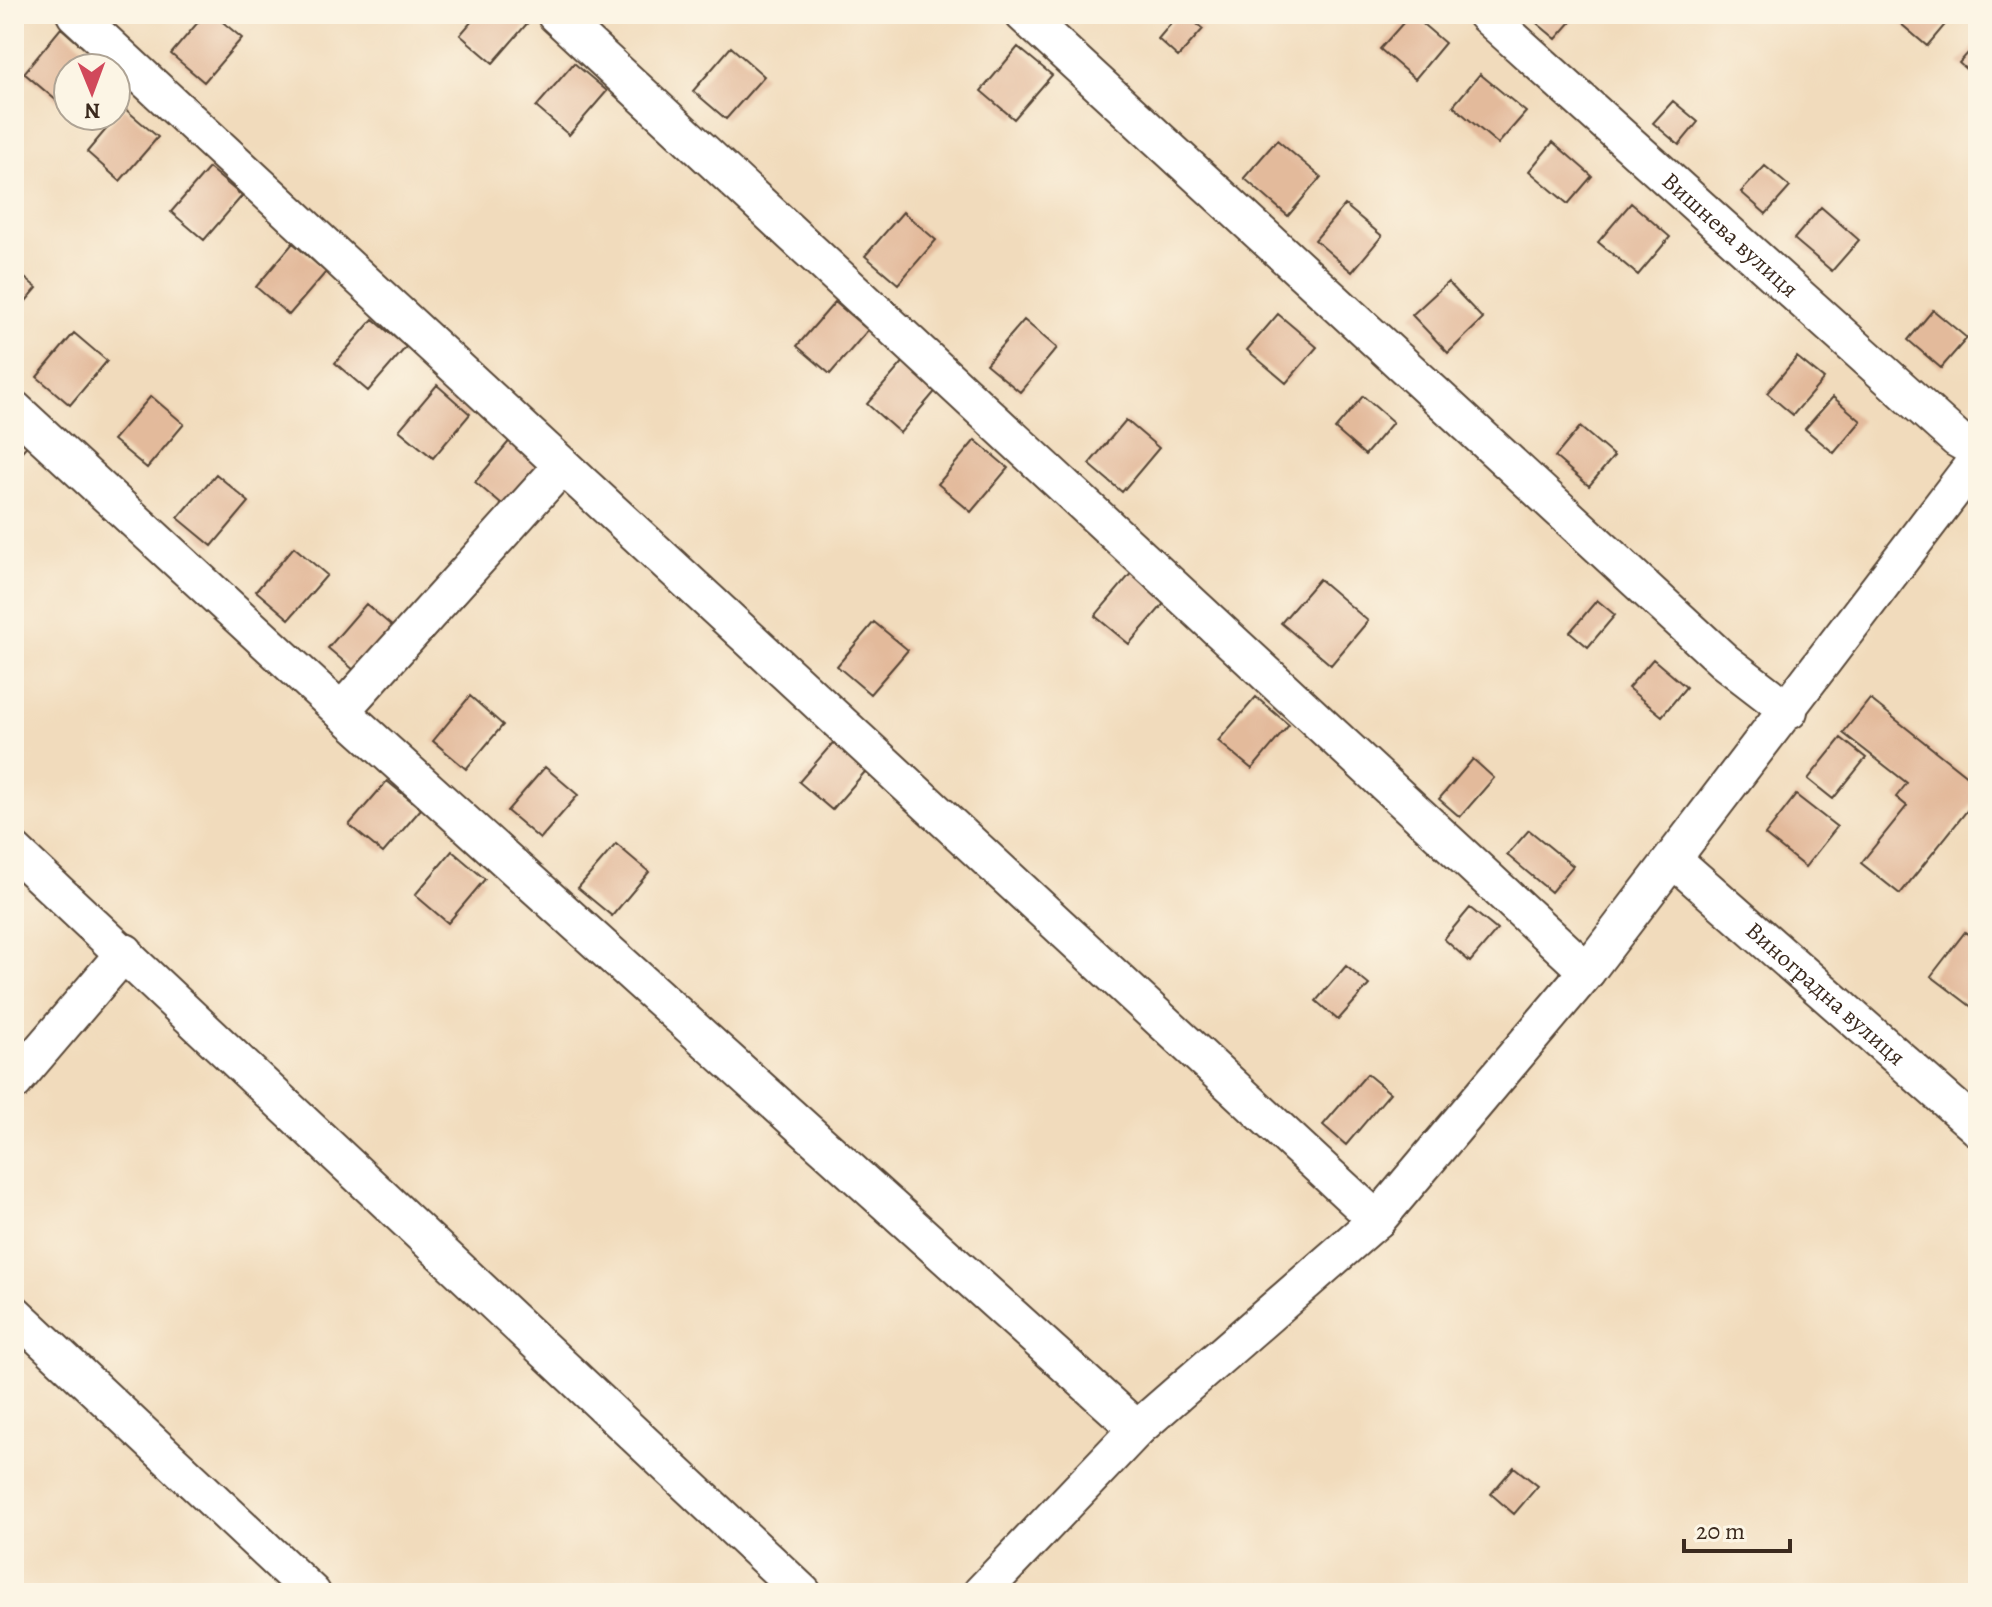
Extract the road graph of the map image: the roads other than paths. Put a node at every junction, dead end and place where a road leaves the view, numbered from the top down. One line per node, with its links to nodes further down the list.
1 (75, 14): 8 (street)
2 (555, 14): 14 (street)
3 (1023, 14): 10 (street)
4 (1485, 14): 6 (street, Вишнева вулиця)
5 (14, 409): 9 (street)
6 (1978, 451)
7 (1978, 458): 10 (street)
8 (562, 466): 9 (street); 17 (street)
9 (341, 711): 19 (street)
10 (1789, 711): 12 (street)
11 (14, 851): 13 (street)
12 (1674, 860): 14 (street); 16 (street, Виноградна вулиця)
13 (125, 952): 15 (street); 21 (street)
14 (1587, 971): 17 (street)
15 (14, 1082)
16 (1978, 1128)
17 (1377, 1220): 19 (street)
18 (14, 1313): 20 (street)
19 (1137, 1429): 22 (street)
20 (312, 1593)
21 (803, 1593)
22 (981, 1593)

